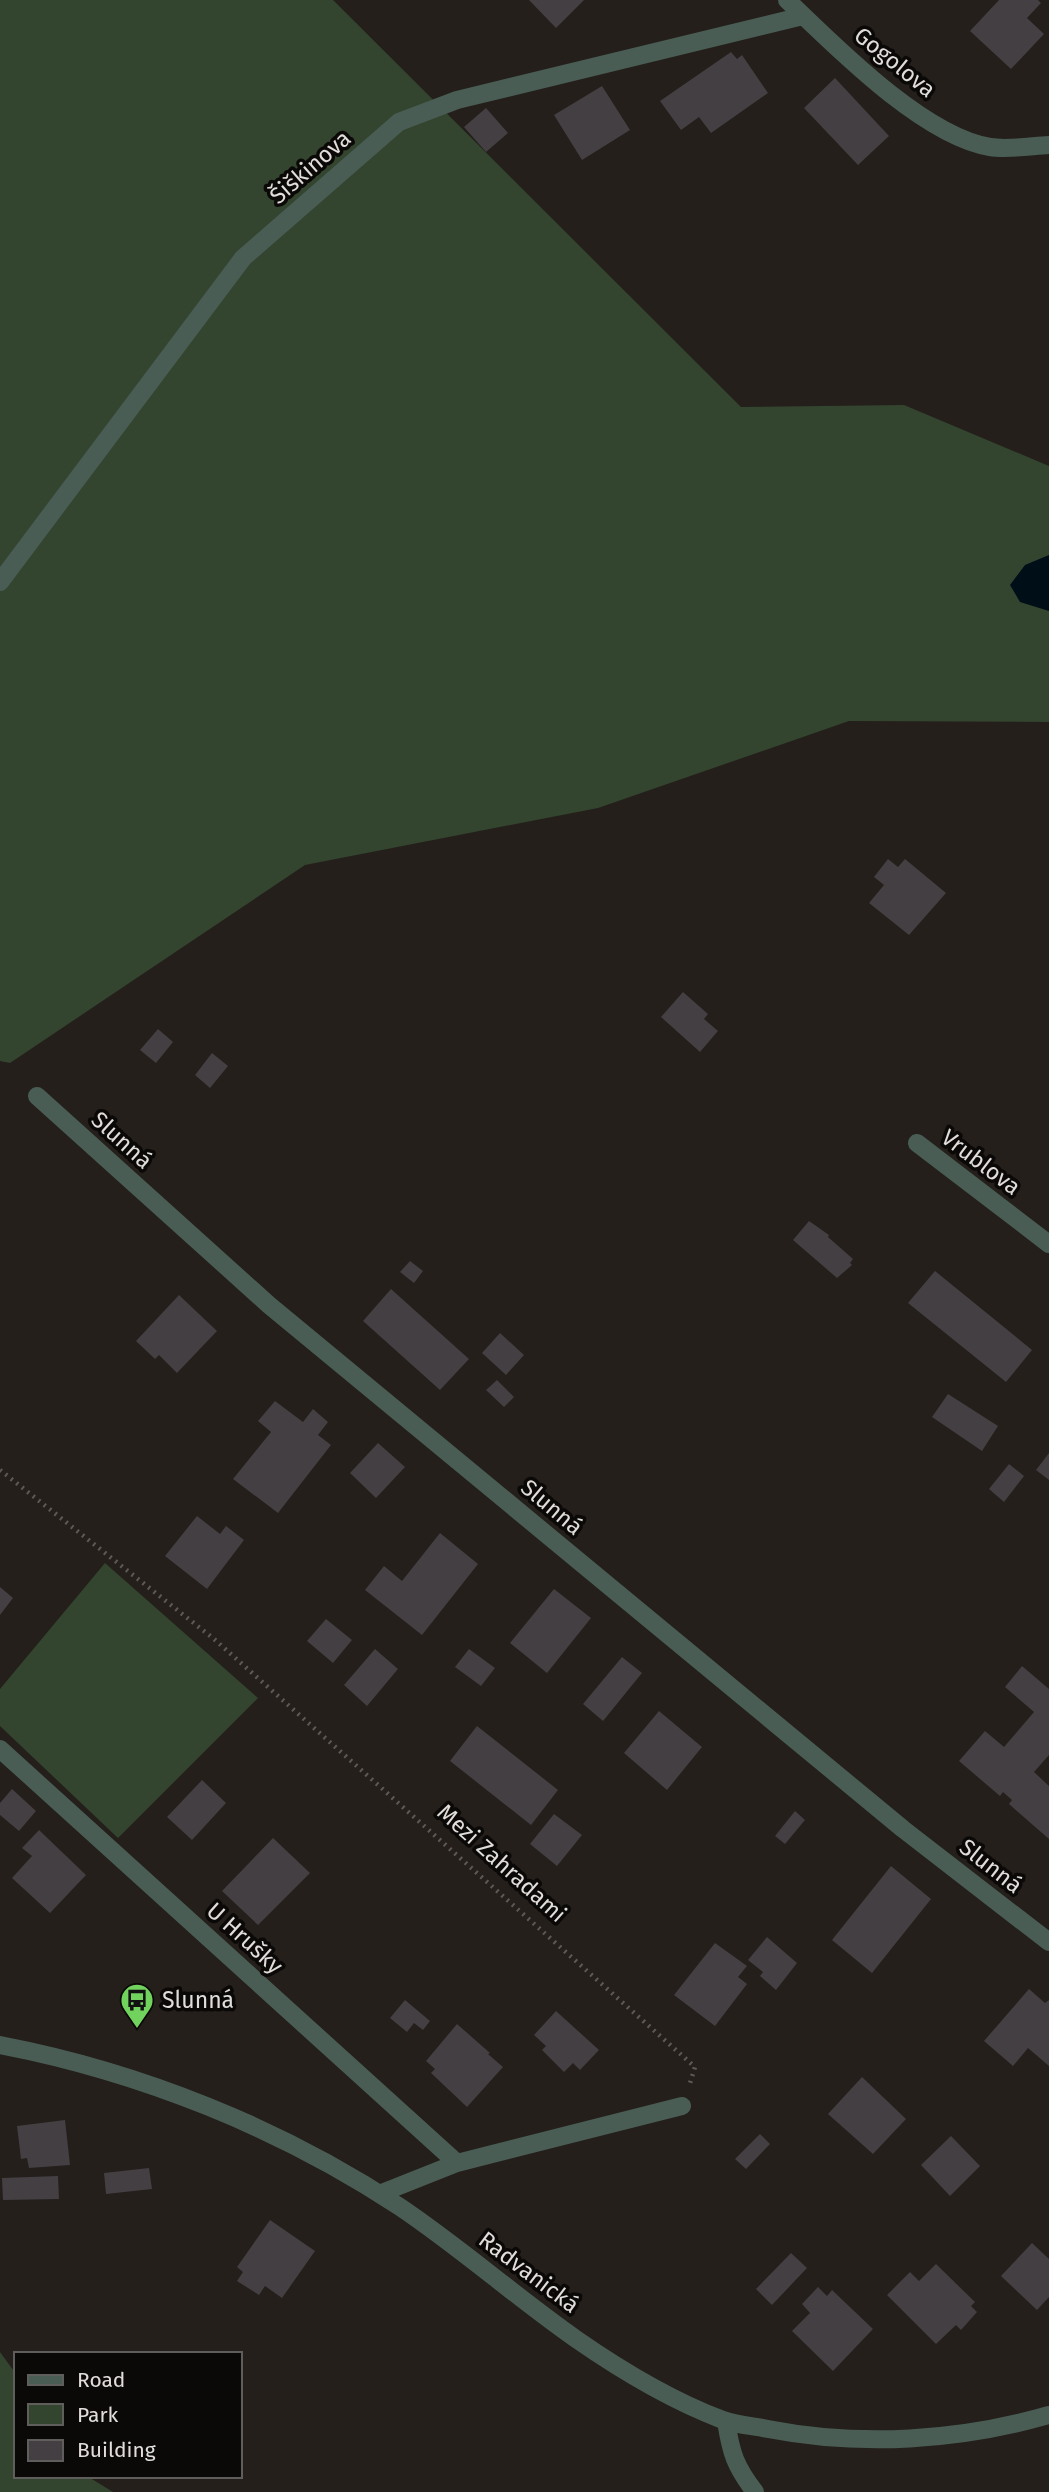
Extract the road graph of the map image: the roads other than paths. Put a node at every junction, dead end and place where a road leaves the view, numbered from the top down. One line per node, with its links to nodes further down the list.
1 (787, 0): 2 (street, Gogolova)
2 (803, 16): 3 (street, Gogolova); 4 (street, Šiškinova)
3 (1049, 145)
4 (0, 582)
5 (37, 1096): 9 (street, Slunná)
6 (916, 1143): 7 (street, Vrublova)
7 (1049, 1244)
8 (0, 1749): 12 (street, U Hrušky)
9 (1049, 1942)
10 (0, 2045): 13 (street, Radvanická)
11 (682, 2106): 12 (street)
12 (457, 2163): 13 (street)
13 (379, 2194): 15 (street, Radvanická)
14 (1049, 2415): 15 (street, Radvanická)
15 (726, 2421): 16 (street)
16 (755, 2492)

